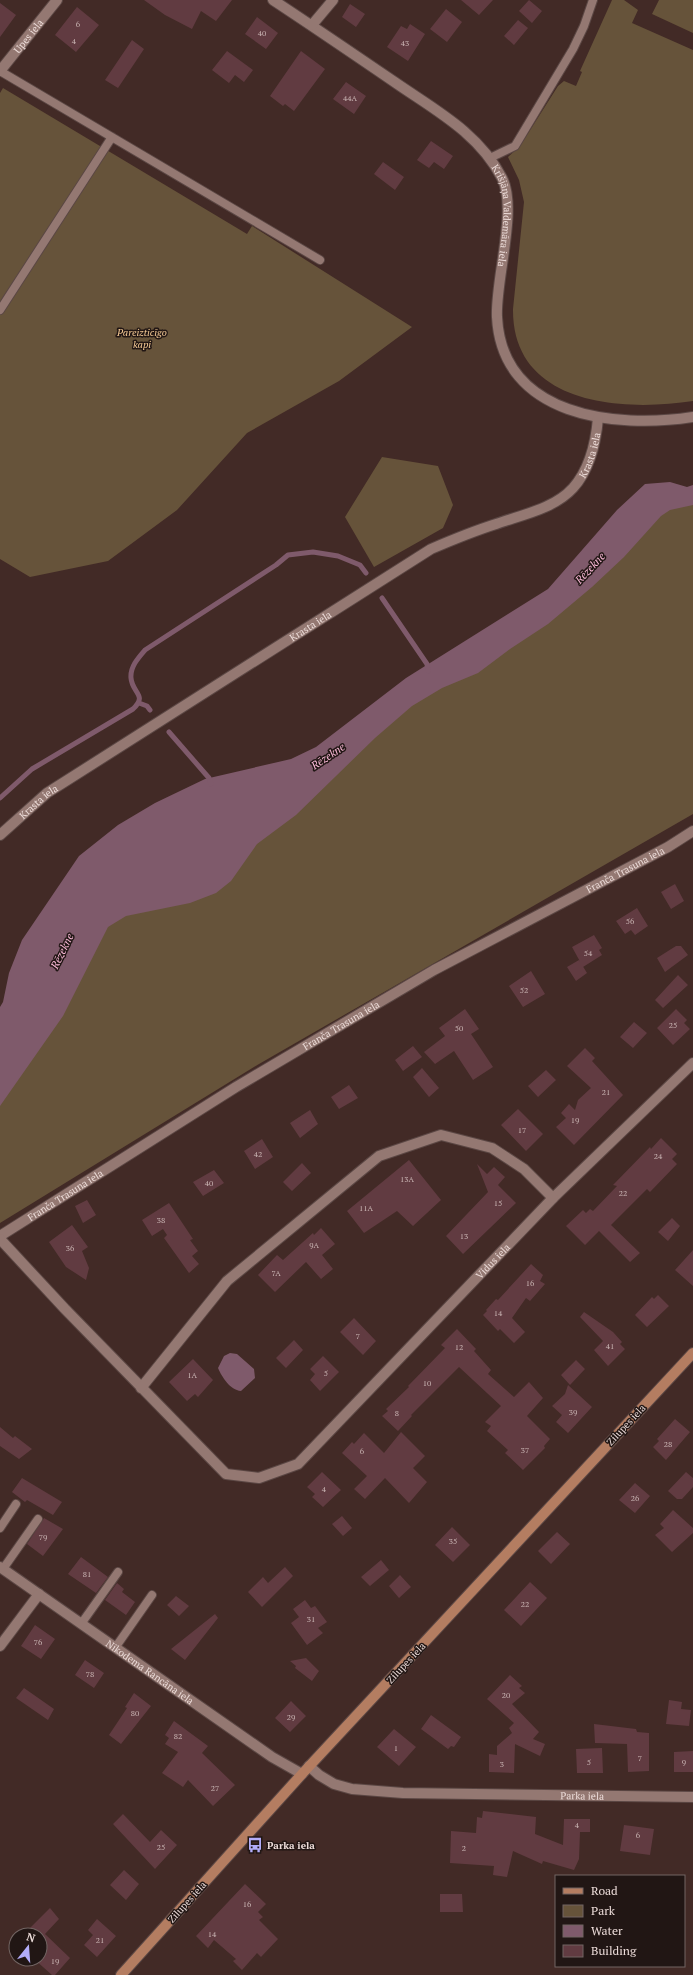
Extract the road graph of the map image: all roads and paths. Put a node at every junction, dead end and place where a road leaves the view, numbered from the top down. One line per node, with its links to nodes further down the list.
1 (273, 0): 5 (street, Krišjāņa Valdemāra iela)
2 (333, 0): 5 (street)
3 (593, 0): 8 (lane)
4 (52, 2): 6 (street, Upes iela)
5 (312, 26): 8 (street, Krišjāņa Valdemāra iela)
6 (0, 71): 7 (lane)
7 (112, 137): 9 (lane); 10 (lane)
8 (490, 158): 12 (street, Krišjāņa Valdemāra iela)
9 (320, 260)
10 (0, 310)
11 (693, 417): 12 (street, Krišjāņa Valdemāra iela)
12 (598, 418): 14 (street, Krasta iela)
13 (693, 831): 17 (street, Franča Trasuna iela)
14 (0, 835)
15 (693, 1063): 16 (street, Vidus iela)
16 (553, 1198): 19 (street); 19 (street, Vidus iela)
17 (0, 1238): 19 (street)
18 (693, 1353): 30 (main road, Zilupes iela)
19 (141, 1388)
20 (16, 1504): 22 (lane)
21 (38, 1519): 23 (lane)
22 (0, 1528)
23 (1, 1568): 25 (street, Nikodema Rancāna iela)
24 (118, 1572): 27 (lane)
25 (38, 1594): 27 (street, Nikodema Rancāna iela); 28 (street)
26 (152, 1595): 29 (lane)
27 (81, 1624): 29 (street, Nikodema Rancāna iela)
28 (0, 1646)
29 (115, 1648): 31 (street, Nikodema Rancāna iela)
30 (310, 1766): 31 (main road, Zilupes iela); 32 (street, Parka iela)
31 (302, 1774): 33 (main road, Zilupes iela)
32 (693, 1796)
33 (121, 1975)

